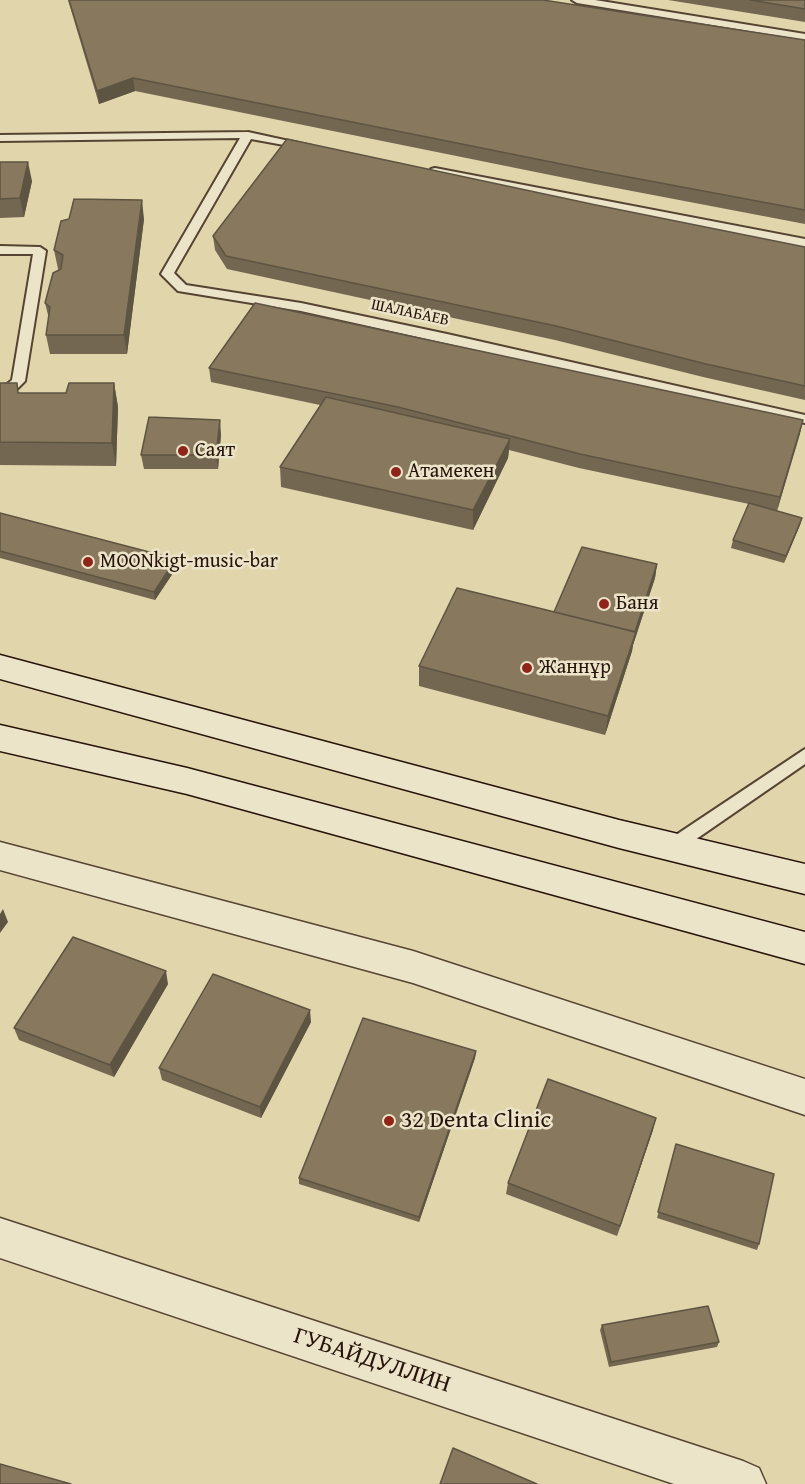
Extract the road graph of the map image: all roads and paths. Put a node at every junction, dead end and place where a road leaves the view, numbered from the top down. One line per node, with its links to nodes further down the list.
1 (577, 0): 2 (lane)
2 (805, 37)
3 (248, 135): 4 (lane); 5 (lane); 10 (lane, ШАЛАБАЕВ)
4 (0, 138)
5 (317, 148)
6 (422, 169): 7 (lane)
7 (805, 243)
8 (0, 250): 9 (lane)
9 (0, 394)
10 (805, 419)
11 (0, 667): 14 (street)
12 (0, 738): 17 (street)
13 (805, 755): 14 (lane)
14 (670, 848): 16 (street)
15 (0, 856): 18 (street)
16 (805, 879)
17 (805, 948)
18 (805, 1097)
19 (0, 1239): 20 (street, ГУБАЙДУЛЛИН)
20 (743, 1484)

